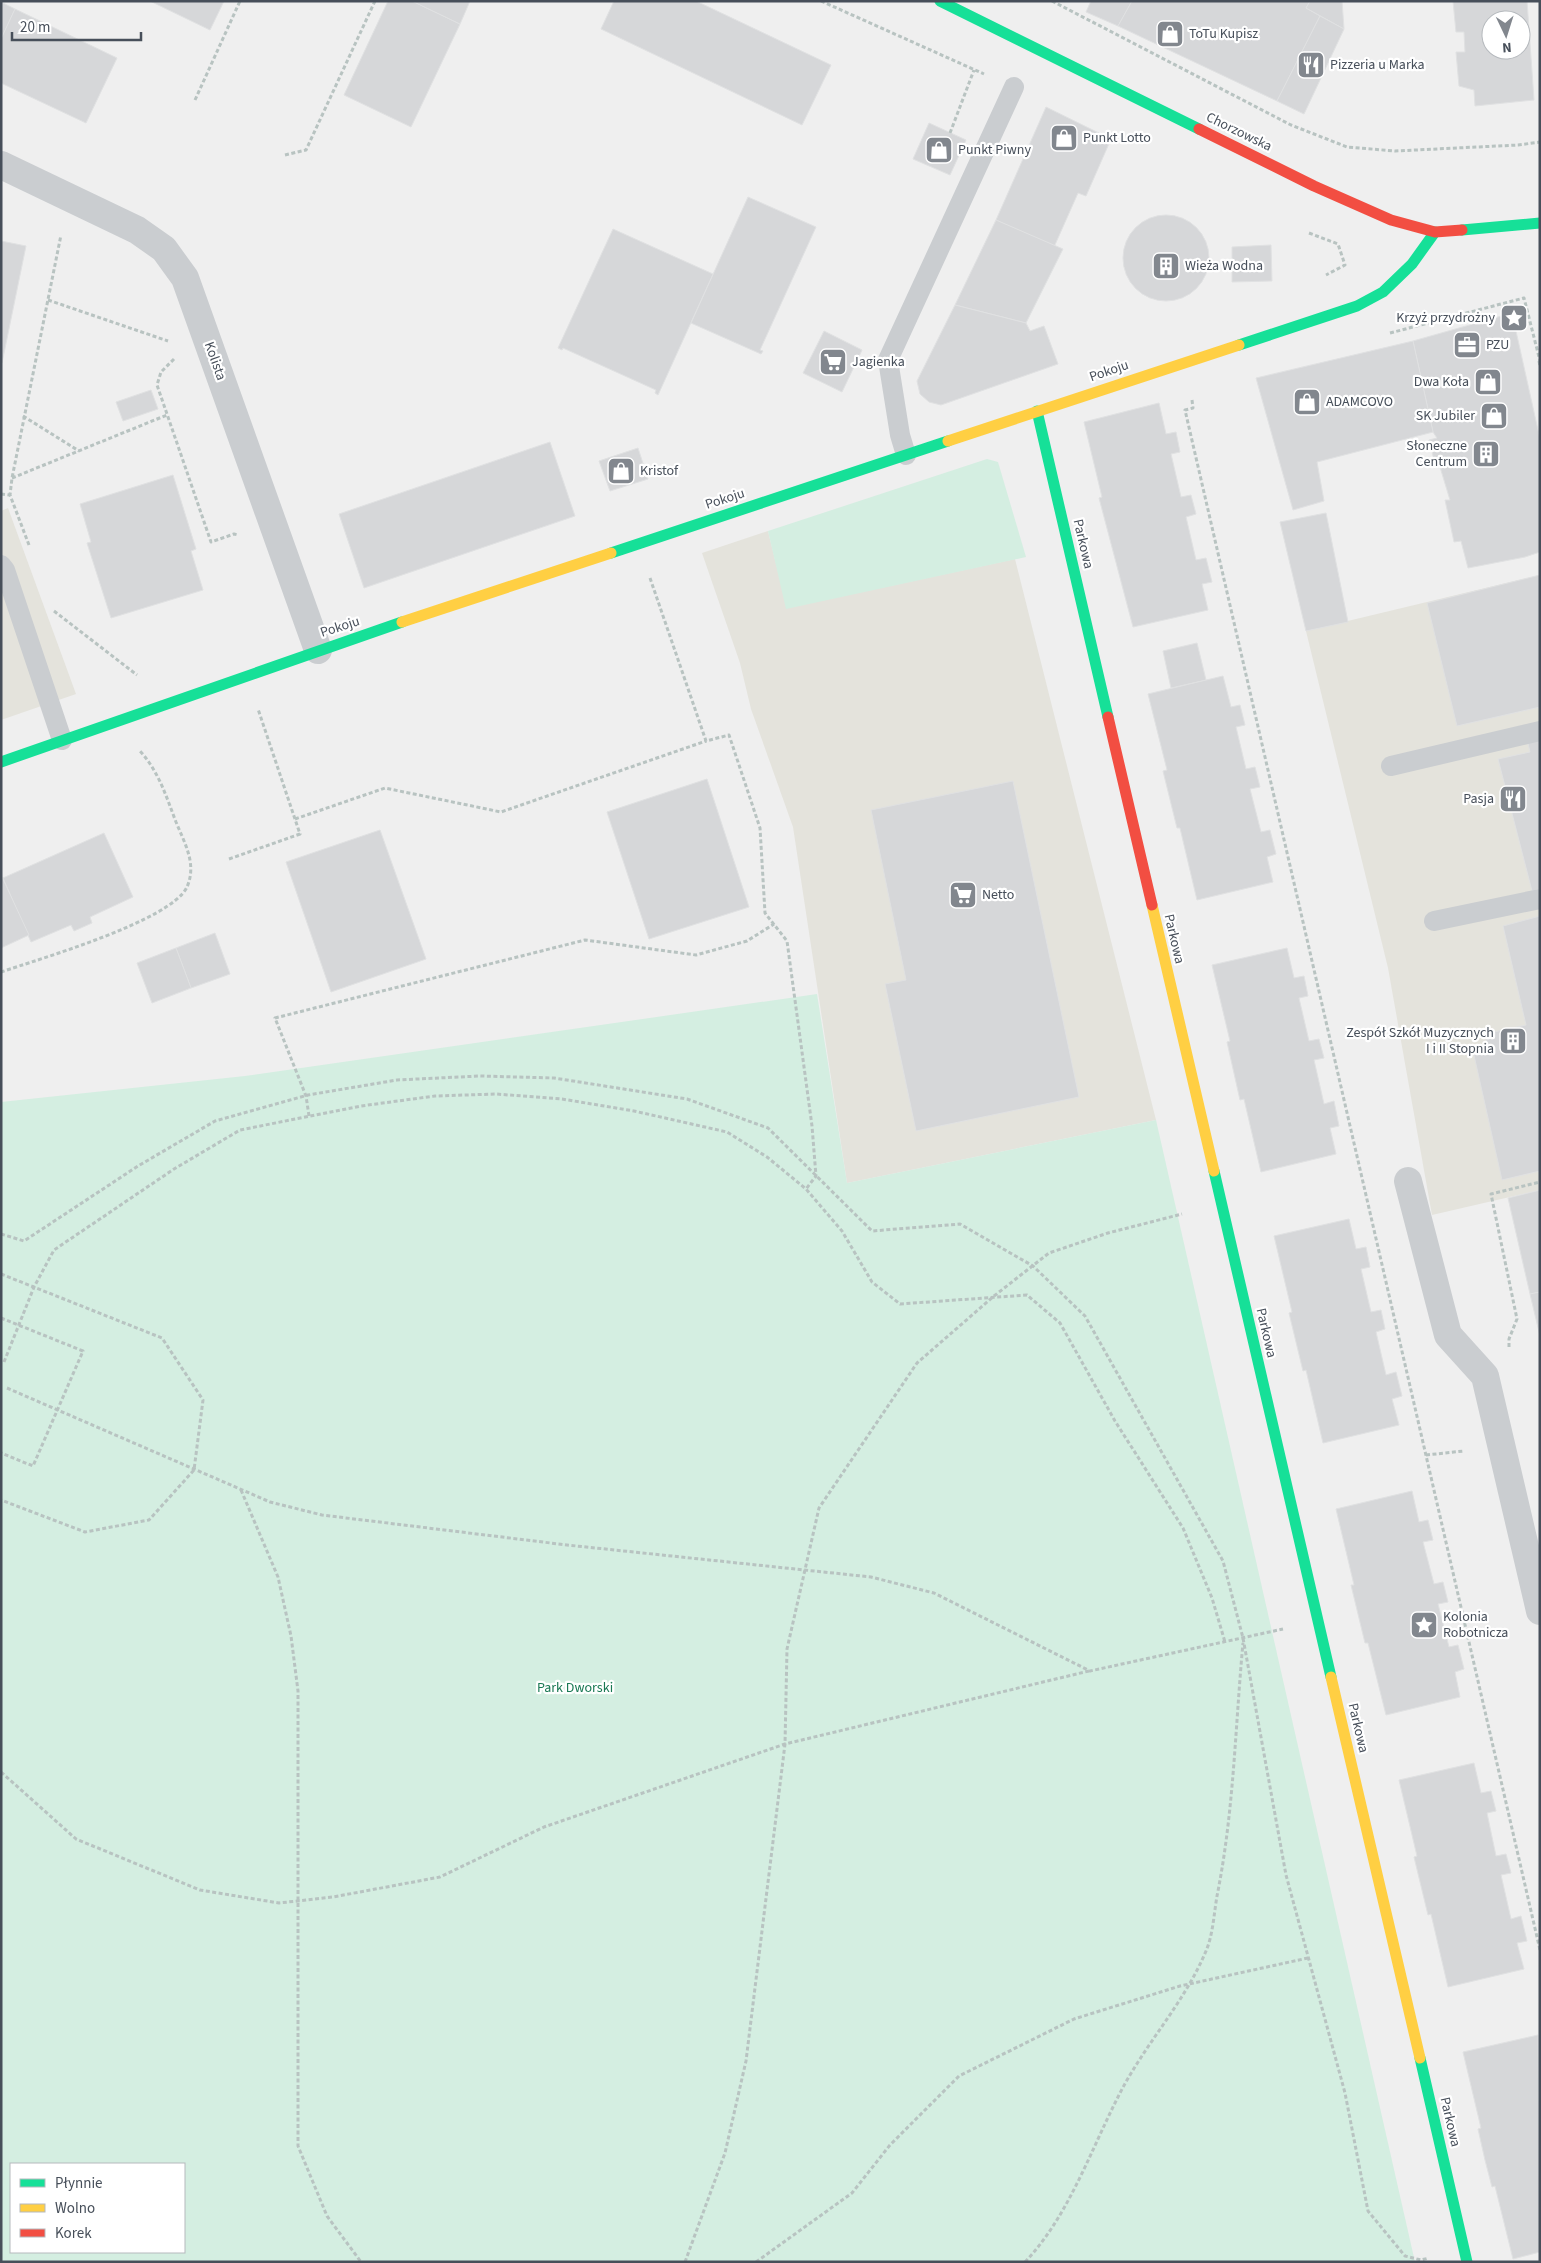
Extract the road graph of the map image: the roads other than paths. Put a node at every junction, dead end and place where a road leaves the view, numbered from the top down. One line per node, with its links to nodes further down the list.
1 (940, 1): 5 (street, Chorzowska)
2 (1014, 86): 7 (lane)
3 (1, 165): 9 (street, Kolista)
4 (1540, 222): 5 (street, Chorzowska)
5 (1435, 232): 6 (street, Pokoju)
6 (1037, 411): 7 (street, Pokoju); 18 (street, Parkowa)
7 (906, 455): 9 (street, Pokoju)
8 (1, 565): 11 (lane)
9 (318, 650): 11 (street, Pokoju)
10 (1540, 731): 13 (lane)
11 (62, 740): 12 (street, Pokoju)
12 (1, 762)
13 (1391, 766)
14 (1540, 899): 15 (lane)
15 (1434, 921)
16 (1408, 1181): 17 (street)
17 (1540, 1611)
18 (1466, 2256)

